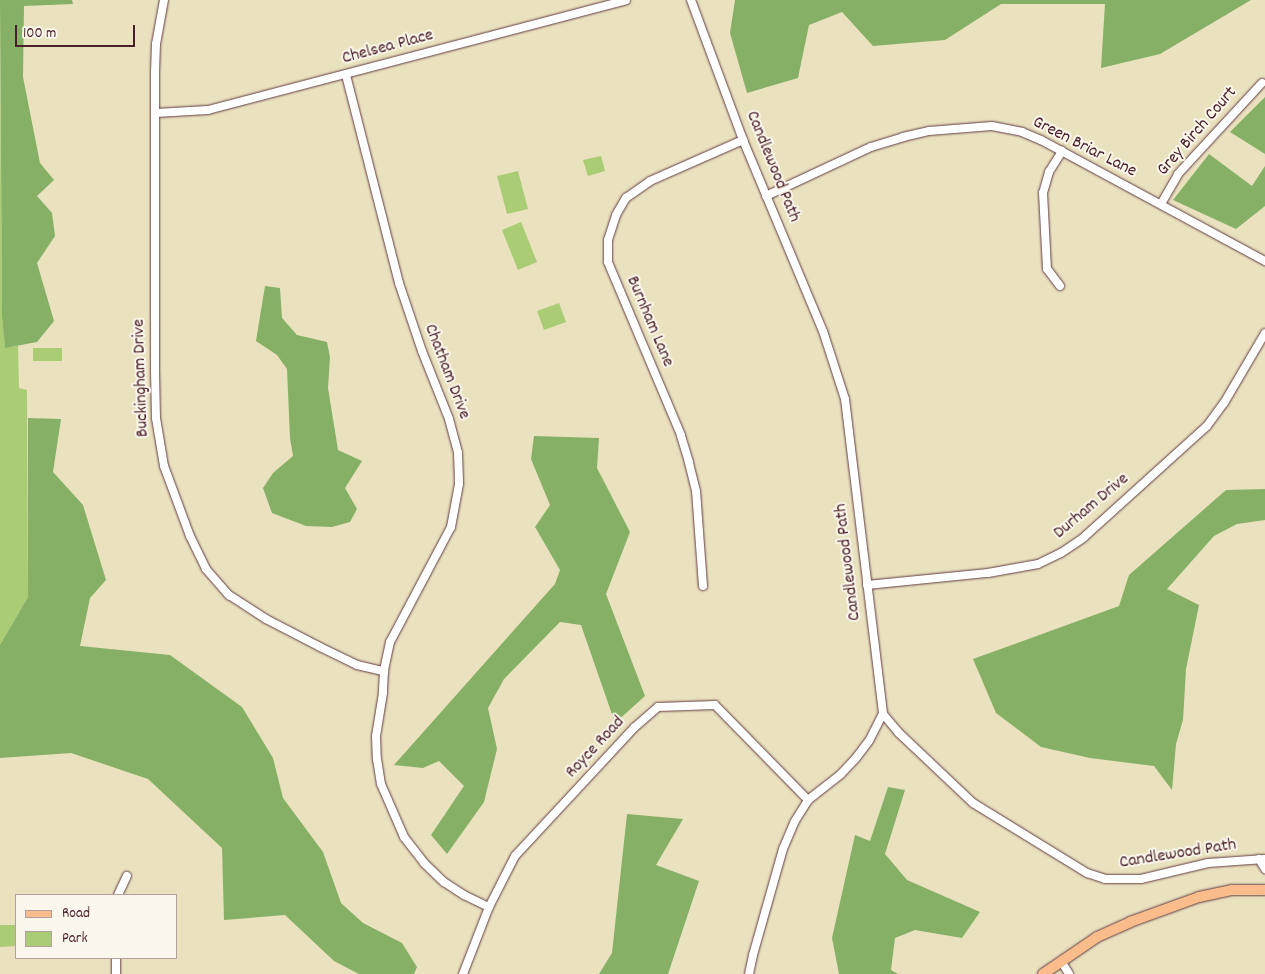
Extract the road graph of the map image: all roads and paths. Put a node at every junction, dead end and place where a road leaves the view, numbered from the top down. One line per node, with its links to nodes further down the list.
1 (164, 0): 6 (street, Buckingham Drive)
2 (626, 0): 4 (street, Chelsea Place)
3 (691, 0): 7 (street, Candlewood Path)
4 (346, 75): 6 (street, Chelsea Place); 16 (street, Chatham Drive)
5 (1262, 83): 10 (street, Grey Birch Court)
6 (156, 114): 16 (street, Buckingham Drive)
7 (743, 140): 9 (street, Candlewood Path); 15 (street, Burnham Lane)
8 (1062, 151): 9 (street, Green Briar Lane); 10 (street, Green Briar Lane); 12 (street)
9 (766, 196): 14 (street, Candlewood Path)
10 (1161, 204): 11 (street, Green Briar Lane)
11 (1265, 261)
12 (1060, 286)
13 (1265, 333): 14 (street, Durham Drive)
14 (867, 585): 17 (street, Candlewood Path)
15 (703, 586)
16 (384, 671): 24 (street, Chatham Drive)
17 (883, 714): 18 (street); 19 (street, Candlewood Path)
18 (808, 800): 24 (street, Royce Road); 29 (street)
19 (1262, 859): 20 (street, Candlewood Path)
20 (1265, 869)
21 (127, 876): 23 (street)
22 (1265, 890): 26 (main road)
23 (118, 894)
24 (489, 907): 28 (street, Royce Road)
25 (116, 959): 27 (street)
26 (1060, 961): 30 (main road); 31 (street)
27 (116, 974)
28 (463, 974)
29 (749, 974)
30 (1043, 974)
31 (1070, 974)

